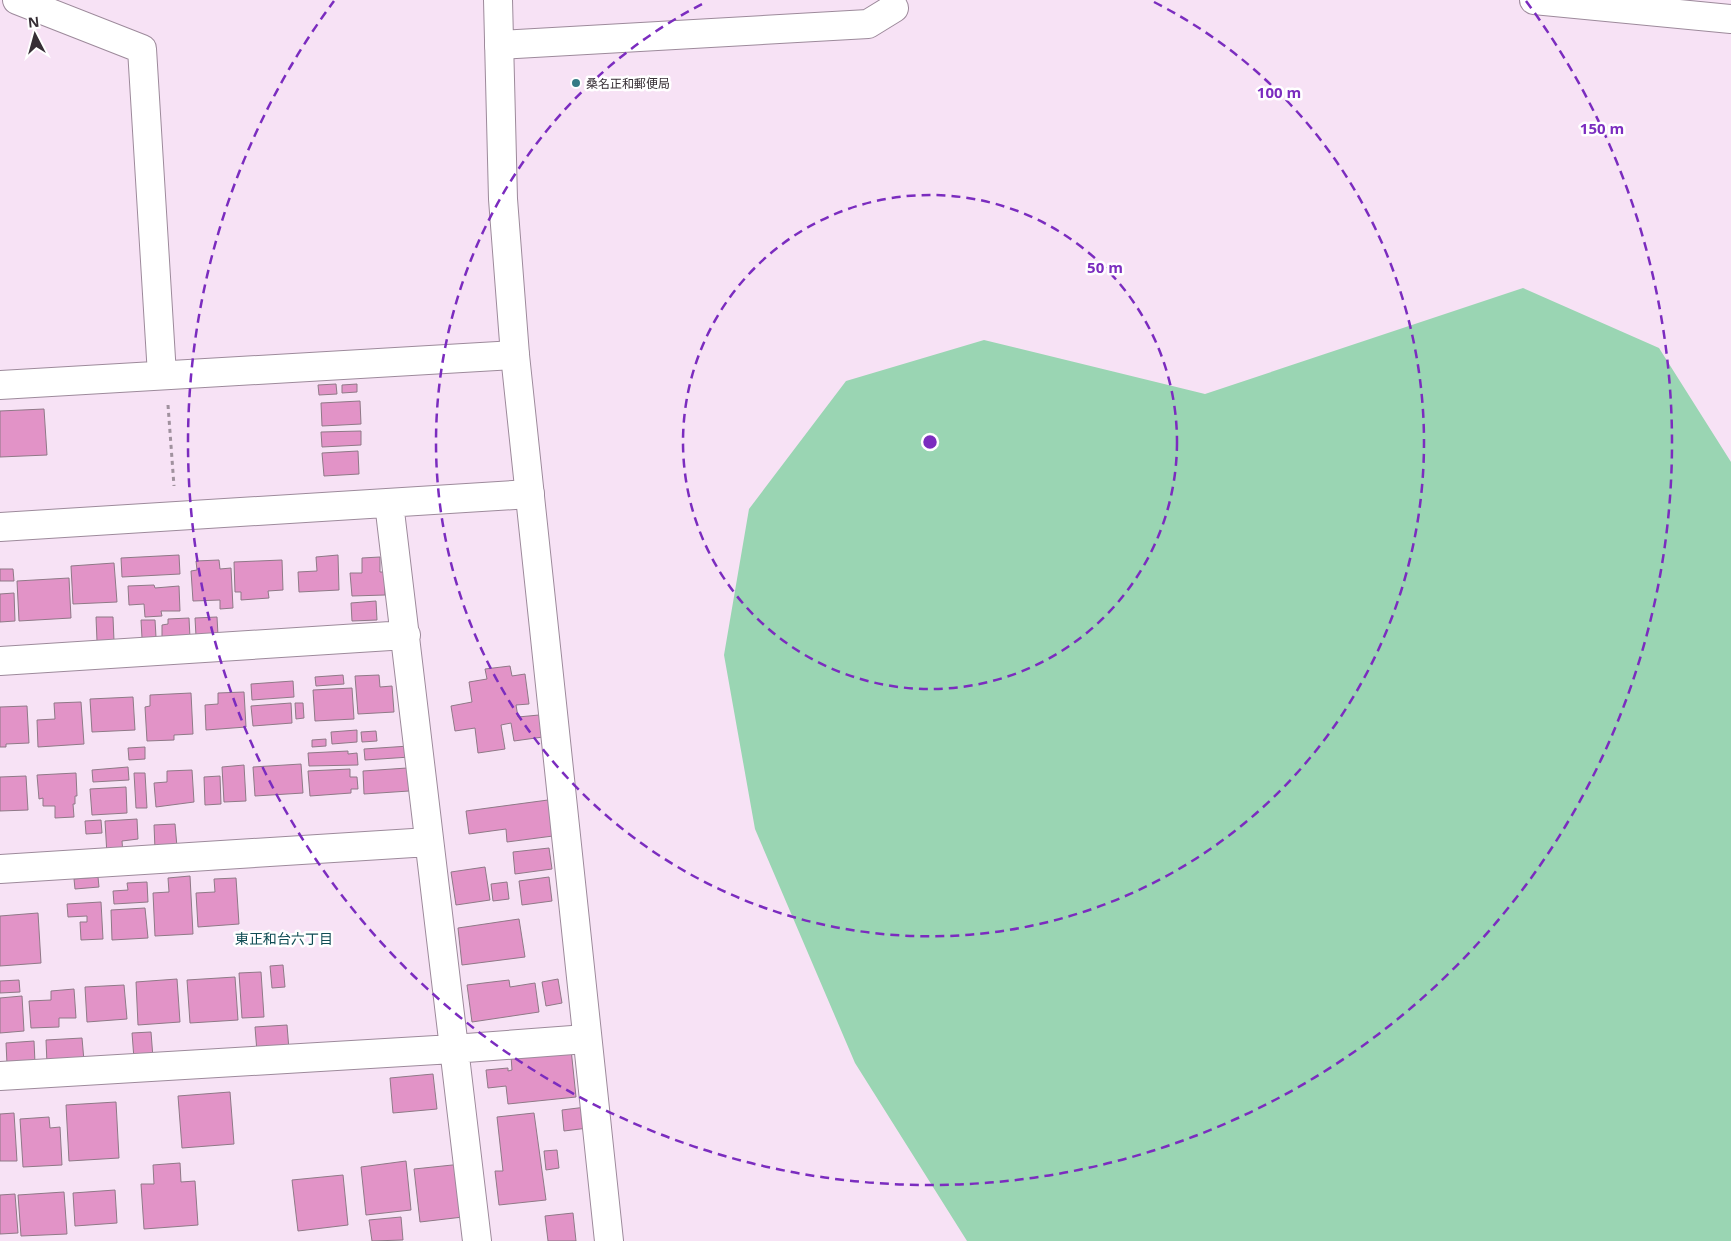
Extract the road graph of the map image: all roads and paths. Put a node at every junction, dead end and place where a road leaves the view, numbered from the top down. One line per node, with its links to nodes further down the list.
1 (5, 0): 7 (street)
2 (17, 0): 11 (street)
3 (498, 0): 9 (street)
4 (1534, 0): 5 (street)
5 (1589, 2): 8 (street)
6 (896, 3): 9 (street)
7 (0, 12)
8 (1731, 18)
9 (498, 45): 10 (street)
10 (515, 355): 11 (street); 14 (street)
11 (165, 375): 12 (street); 13 (path)
12 (0, 385)
13 (174, 493)
14 (530, 494): 15 (street); 21 (street)
15 (389, 502): 16 (street); 17 (street)
16 (0, 527)
17 (406, 635): 18 (street); 19 (street)
18 (0, 661)
19 (429, 842): 20 (street); 22 (street)
20 (0, 869)
21 (586, 1039): 22 (street); 25 (street)
22 (453, 1049): 23 (street); 24 (street)
23 (0, 1076)
24 (477, 1241)
25 (609, 1241)

